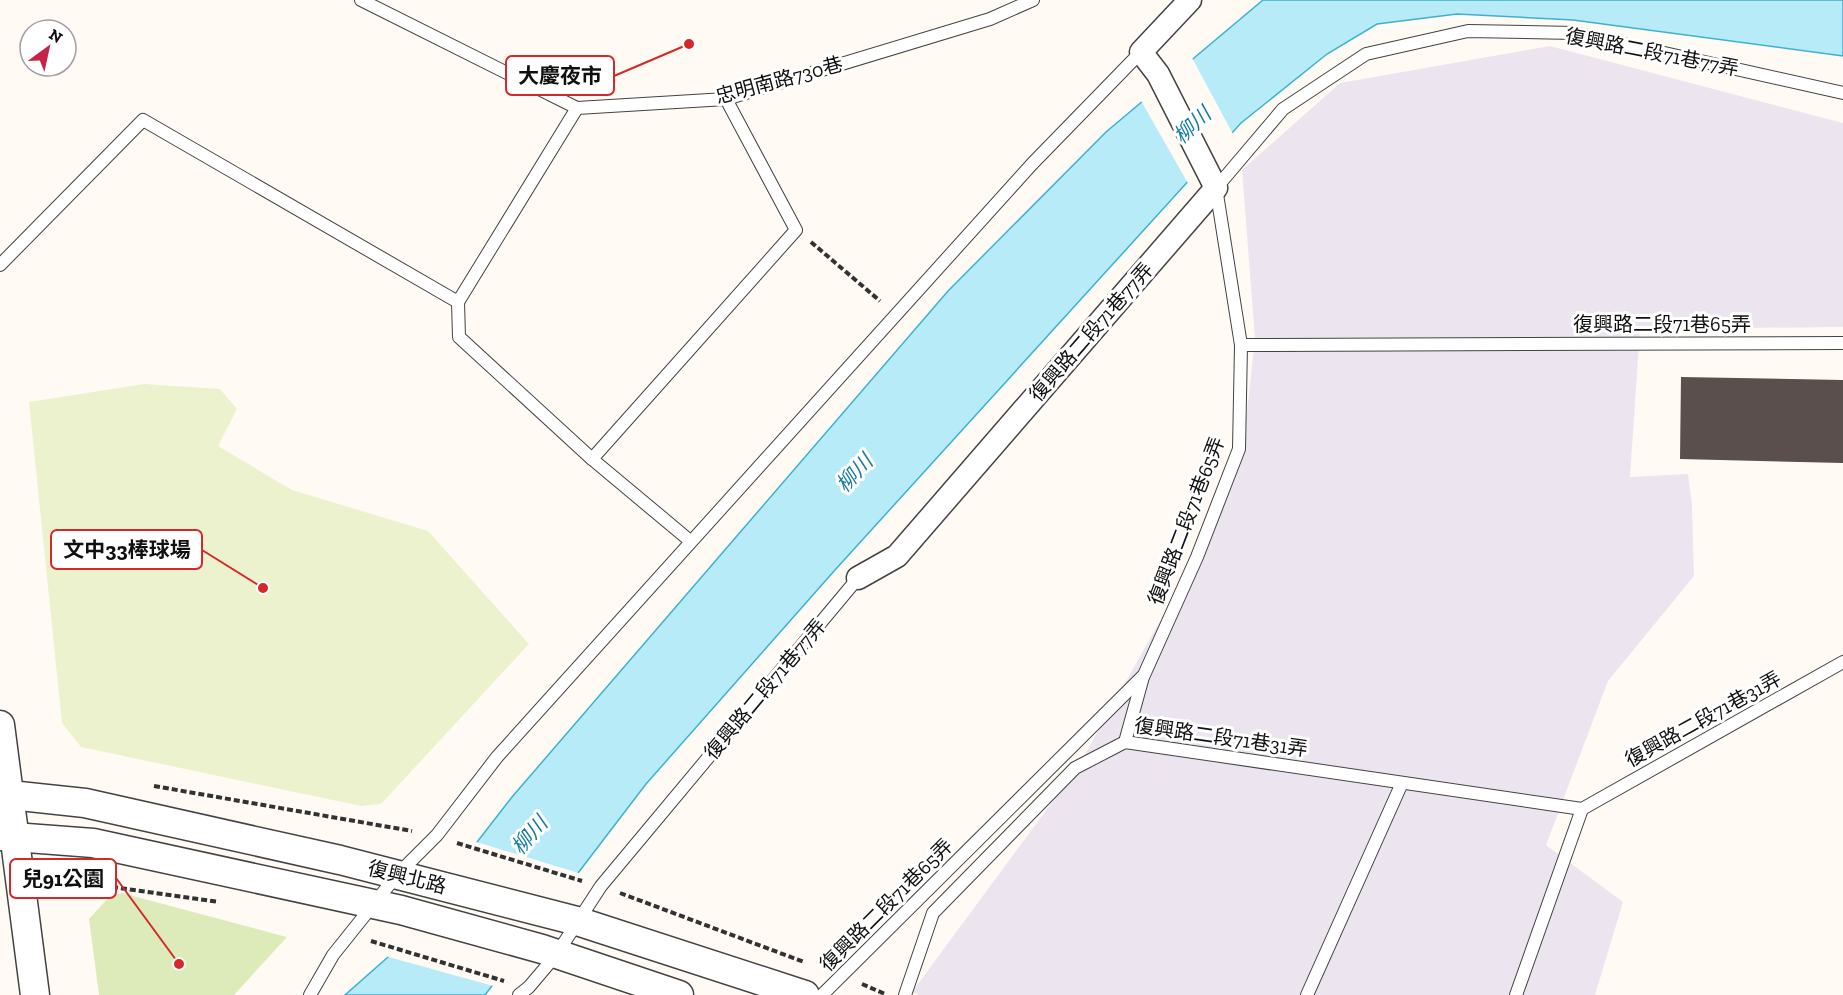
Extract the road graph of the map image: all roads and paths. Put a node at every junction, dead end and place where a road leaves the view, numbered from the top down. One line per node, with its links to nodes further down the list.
1 (361, 0): 7 (lane)
2 (1033, 0): 6 (lane, 忠明南路730巷)
3 (1190, 0): 4 (street)
4 (1141, 52): 8 (street); 12 (lane)
5 (1843, 93): 8 (lane, 復興路二段71巷77弄)
6 (726, 99): 7 (lane, 忠明南路730巷); 9 (lane)
7 (577, 108): 11 (lane)
8 (1215, 185): 14 (lane); 17 (street, 復興路二段71巷77弄)
9 (796, 230): 12 (path); 15 (lane)
10 (0, 265): 11 (lane)
11 (458, 302): 15 (lane)
12 (895, 314): 16 (lane)
13 (1843, 343): 14 (lane, 復興路二段71巷65弄)
14 (1241, 345): 19 (lane, 復興路二段71巷65弄)
15 (592, 459): 16 (lane)
16 (689, 540): 27 (lane)
17 (858, 578): 29 (lane, 復興路二段71巷77弄)
18 (1843, 662): 25 (lane, 復興路二段71巷31弄)
19 (1144, 675): 21 (lane); 36 (lane, 復興路二段71巷65弄)
20 (0, 725): 24 (street)
21 (1125, 742): 22 (lane, 復興路二段71巷31弄); 45 (lane, 復興路二段71巷31弄)
22 (1402, 783): 25 (lane, 復興路二段71巷31弄); 46 (lane)
23 (151, 786): 27 (path)
24 (5, 795): 26 (street); 28 (street, 復興北路)
25 (1582, 809): 47 (lane)
26 (7, 836): 32 (street, 復興北路); 38 (street)
27 (442, 838): 28 (lane); 29 (path)
28 (410, 878): 32 (lane); 33 (street, 復興北路)
29 (598, 885): 33 (lane, 復興路二段71巷77弄); 36 (path)
30 (112, 887): 31 (path)
31 (230, 904)
32 (388, 907): 34 (lane); 35 (street, 復興北路)
33 (570, 920): 35 (lane, 復興路二段71巷77弄); 42 (street, 復興北路)
34 (351, 933): 37 (path); 39 (lane)
35 (549, 952): 40 (lane, 復興路二段71巷77弄); 41 (street, 復興北路)
36 (842, 976): 43 (lane, 復興路二段71巷65弄); 44 (path)
37 (507, 982)
38 (35, 995)
39 (310, 995)
40 (519, 995)
41 (679, 995)
42 (805, 995)
43 (822, 995)
44 (889, 995)
45 (905, 995)
46 (1308, 995)
47 (1516, 995)

